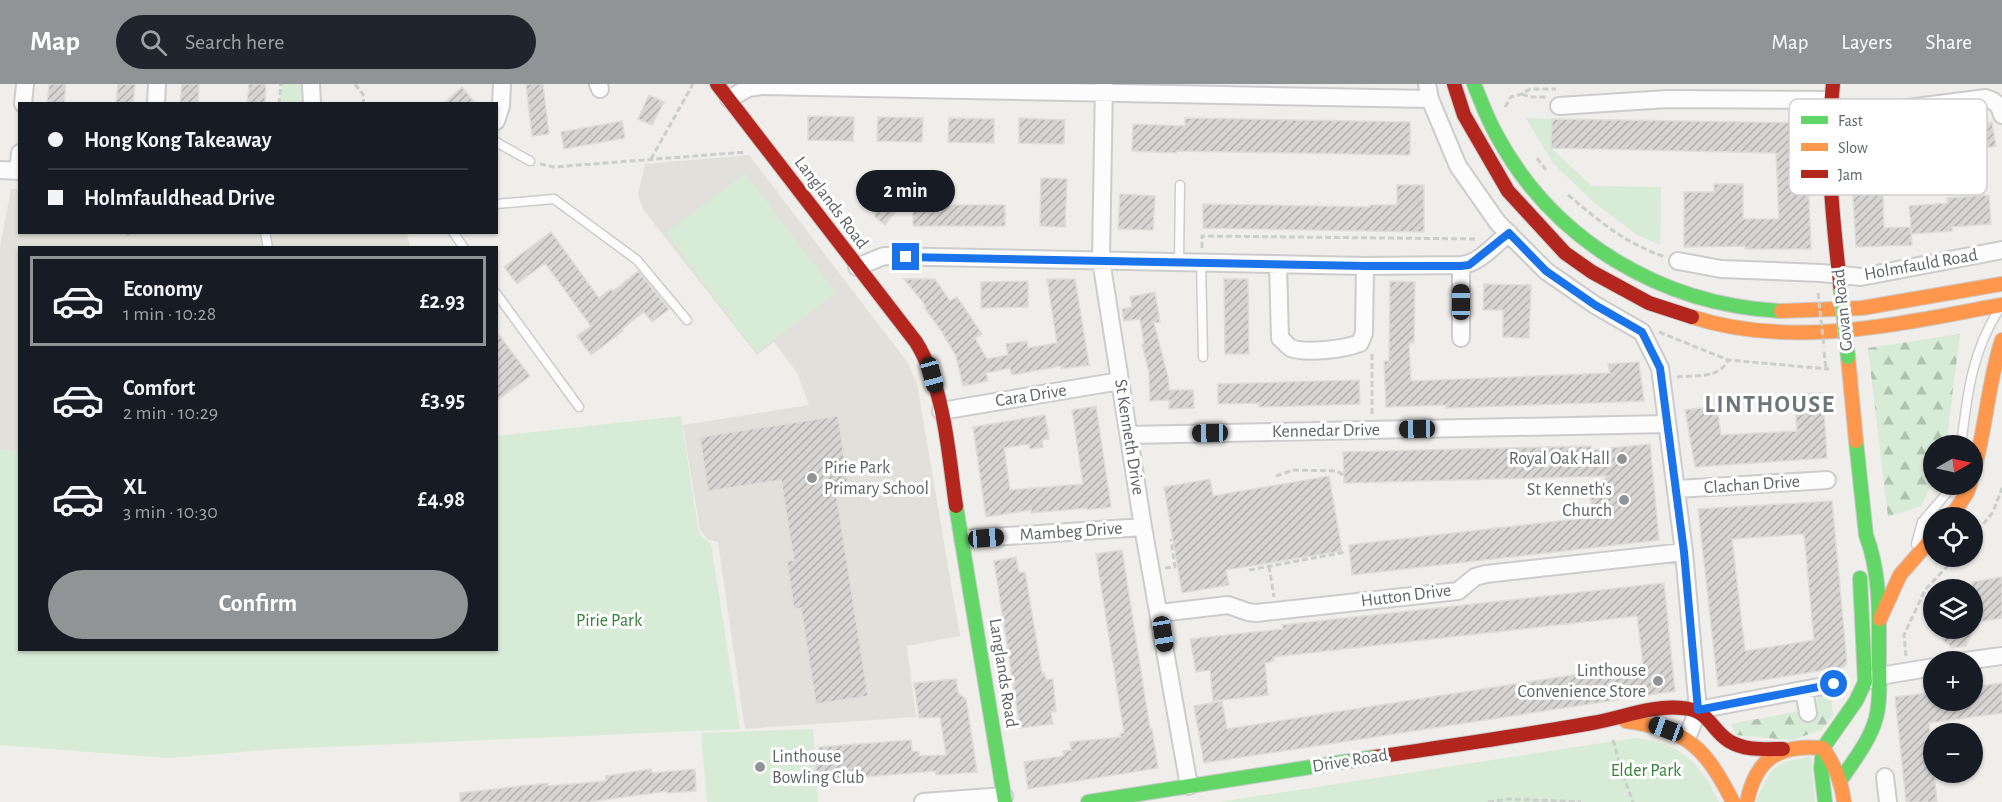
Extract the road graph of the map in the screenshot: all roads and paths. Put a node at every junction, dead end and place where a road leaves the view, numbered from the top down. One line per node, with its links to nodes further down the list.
1 (25, 84): 18 (street)
2 (157, 84): 19 (street)
3 (280, 84): 20 (path)
4 (311, 84): 21 (street)
5 (355, 84): 22 (path)
6 (502, 84): 25 (street)
7 (693, 84): 30 (path)
8 (717, 84): 16 (street, Langlands Road)
9 (1454, 84): 54 (street)
10 (1474, 84): 51 (street)
11 (1104, 88): 13 (street); 16 (street); 42 (street, St Kenneth Drive)
12 (1565, 89): 24 (path)
13 (1428, 91): 39 (street)
14 (1668, 91): 15 (street); 23 (street)
15 (1832, 92)
16 (729, 99): 28 (street, Langlands Road)
17 (1979, 99): 26 (street)
18 (23, 102)
19 (156, 102)
20 (279, 102)
21 (312, 102)
22 (363, 102)
23 (1558, 106)
24 (1505, 109)
25 (498, 115)
26 (2002, 115)
27 (498, 143): 31 (lane)
28 (769, 150): 30 (path); 49 (street, Langlands Road)
29 (1534, 154): 34 (path)
30 (651, 159): 31 (path)
31 (530, 161)
32 (0, 170): 33 (street)
33 (18, 171)
34 (1547, 171)
35 (1180, 185): 43 (lane)
36 (1559, 188): 44 (path)
37 (1832, 195): 50 (street, Govan Road)
38 (498, 204): 55 (lane)
39 (1509, 233): 40 (street); 56 (street)
40 (1494, 245): 45 (path); 48 (street)
41 (2002, 250): 50 (street, Holmfauld Road)
42 (1101, 260): 43 (street); 49 (street); 65 (street, St Kenneth Drive)
43 (1179, 261): 45 (street)
44 (1678, 261): 50 (street, Holmfauld Road)
45 (1201, 262): 46 (street); 60 (lane)
46 (1278, 264): 47 (street); 59 (street)
47 (1365, 266): 48 (street); 59 (street)
48 (1461, 266): 57 (street)
49 (857, 267): 67 (street, Langlands Road)
50 (1840, 284): 62 (street, Govan Road, bridge)
51 (2002, 284)
52 (1818, 293): 63 (path, bridge)
53 (498, 296): 66 (lane)
54 (2002, 305): 71 (lane)
55 (687, 320)
56 (1642, 332): 61 (path); 64 (street)
57 (1461, 338)
58 (2002, 339): 72 (street)
59 (1360, 343): 69 (path)
60 (1203, 357)
61 (1728, 360): 63 (path); 64 (path)
62 (1849, 364): 63 (path); 81 (street, Govan Road)
63 (1826, 369)
64 (1661, 378): 68 (street)
65 (1120, 381): 67 (street, Cara Drive); 70 (street, St Kenneth Drive)
66 (579, 407)
67 (941, 411): 82 (street, Langlands Road)
68 (1666, 424): 69 (street, Kennedar Drive); 77 (street)
69 (1372, 430): 70 (street, Kennedar Drive)
70 (1129, 435): 80 (street, St Kenneth Drive)
71 (1962, 435)
72 (1982, 435)
73 (1343, 474): 74 (path)
74 (1276, 476)
75 (1827, 480): 77 (street, Clachan Drive)
76 (2002, 488): 79 (path)
77 (1677, 489): 86 (street)
78 (1945, 495): 87 (lane)
79 (1983, 524)
80 (1143, 527): 82 (street, Mambeg Drive); 90 (street, St Kenneth Drive)
81 (1866, 535): 94 (street, Govan Road); 99 (street, Govan Road)
82 (963, 539): 112 (street, Langlands Road)
83 (1171, 539): 90 (path)
84 (1923, 548): 87 (street)
85 (1346, 552): 88 (path)
86 (1684, 552): 92 (street, Hutton Drive); 102 (street)
87 (1911, 562): 94 (street)
88 (1269, 566): 91 (path); 92 (path)
89 (1947, 567): 98 (path)
90 (1152, 570): 93 (street, St Kenneth Drive)
91 (1249, 570)
92 (1276, 610): 93 (street, Hutton Drive)
93 (1160, 613): 111 (street, St Kenneth Drive)
94 (1880, 619): 99 (street, Govan Road)
95 (2002, 656): 96 (street)
96 (1983, 659)
97 (1923, 668): 98 (street)
98 (1907, 672): 99 (street)
99 (1873, 679): 107 (street, Govan Road); 110 (street, Govan Road)
100 (1834, 684): 101 (street, Drive Road)
101 (1804, 690): 102 (street, Drive Road); 103 (street)
102 (1698, 710): 104 (street, Drive Road); 105 (street); 108 (street)
103 (1808, 713)
104 (1612, 720): 105 (street, Drive Road); 111 (street, Drive Road)
105 (1687, 738): 118 (street, Drive Road)
106 (1613, 740): 117 (path)
107 (1823, 748): 108 (street); 110 (street); 120 (street)
108 (1783, 749): 119 (street)
109 (1885, 777): 122 (street)
110 (1842, 778): 121 (street)
111 (1189, 786): 114 (street, Drive Road)
112 (1005, 799): 113 (street)
113 (923, 802)
114 (1088, 802)
115 (1488, 802): 116 (path)
116 (1581, 802)
117 (1633, 802)
118 (1733, 802)
119 (1747, 802)
120 (1825, 802)
121 (1844, 802)
122 (1888, 802)

